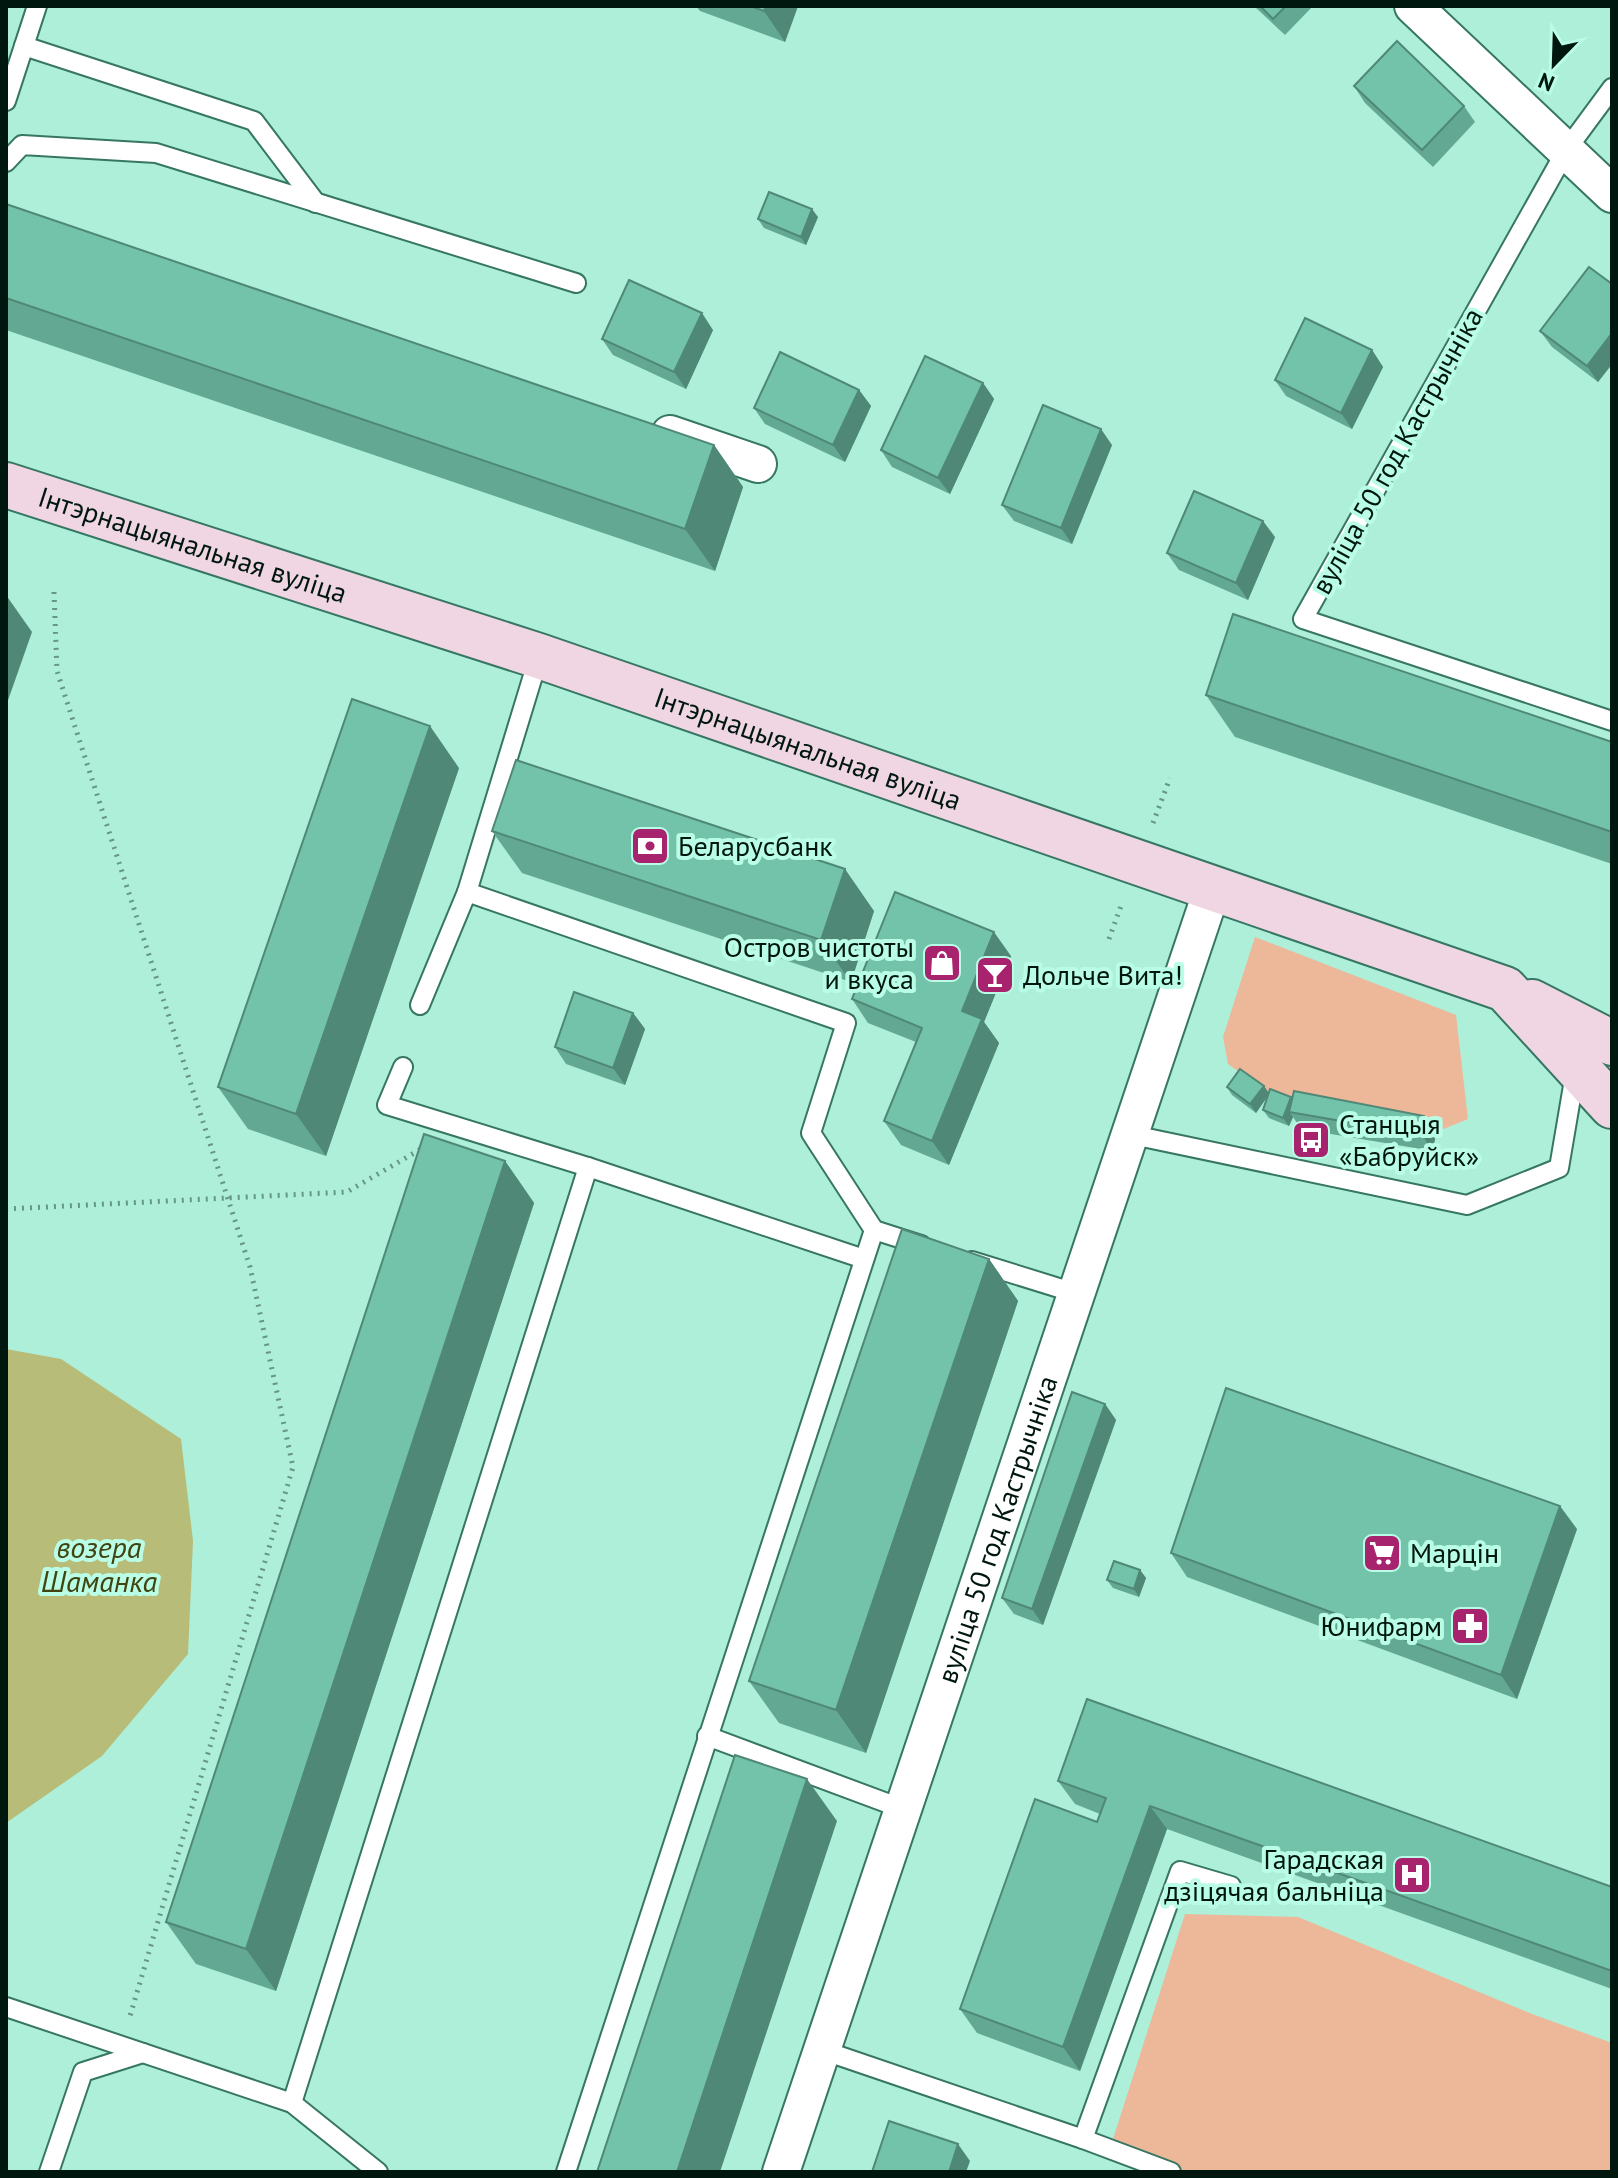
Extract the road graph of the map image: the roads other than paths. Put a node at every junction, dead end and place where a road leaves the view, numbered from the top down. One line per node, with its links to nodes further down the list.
1 (37, 6): 3 (lane)
2 (1413, 6): 6 (street)
3 (24, 46): 5 (lane); 9 (lane)
4 (1612, 88): 6 (lane, вуліца 50 год Кастрычніка)
5 (6, 101)
6 (1567, 149): 8 (street); 15 (lane, вуліца 50 год Кастрычніка)
7 (6, 162): 9 (lane)
8 (1612, 194)
9 (316, 203): 10 (lane)
10 (576, 283)
11 (638, 423): 12 (street)
12 (758, 464)
13 (6, 485): 14 (main road, Інтэрнацыянальная вуліца)
14 (539, 656): 16 (main road, Інтэрнацыянальная вуліца); 17 (lane)
15 (1612, 721)
16 (1213, 887): 19 (main road, Інтэрнацыянальная вуліца); 22 (street, вуліца 50 год Кастрычніка)
17 (467, 892): 18 (lane); 24 (lane)
18 (420, 1005)
19 (1594, 1054): 21 (main road, Інтэрнацыянальная вуліца); 22 (lane)
20 (403, 1067): 23 (lane)
21 (1612, 1106)
22 (1128, 1134): 26 (street, вуліца 50 год Кастрычніка)
23 (588, 1167): 25 (lane); 33 (lane)
24 (874, 1230): 25 (lane); 26 (lane)
25 (864, 1259): 27 (lane)
26 (1075, 1293): 28 (street, вуліца 50 год Кастрычніка)
27 (707, 1736): 28 (lane); 37 (lane)
28 (903, 1809): 31 (street, вуліца 50 год Кастрычніка)
29 (1231, 1886): 34 (lane)
30 (6, 2007): 32 (lane)
31 (822, 2050): 34 (lane); 38 (street, вуліца 50 год Кастрычніка)
32 (143, 2053): 33 (lane); 35 (lane)
33 (292, 2103): 36 (lane)
34 (1083, 2139): 39 (lane)
35 (49, 2172)
36 (378, 2172)
37 (566, 2172)
38 (781, 2172)
39 (1171, 2172)

